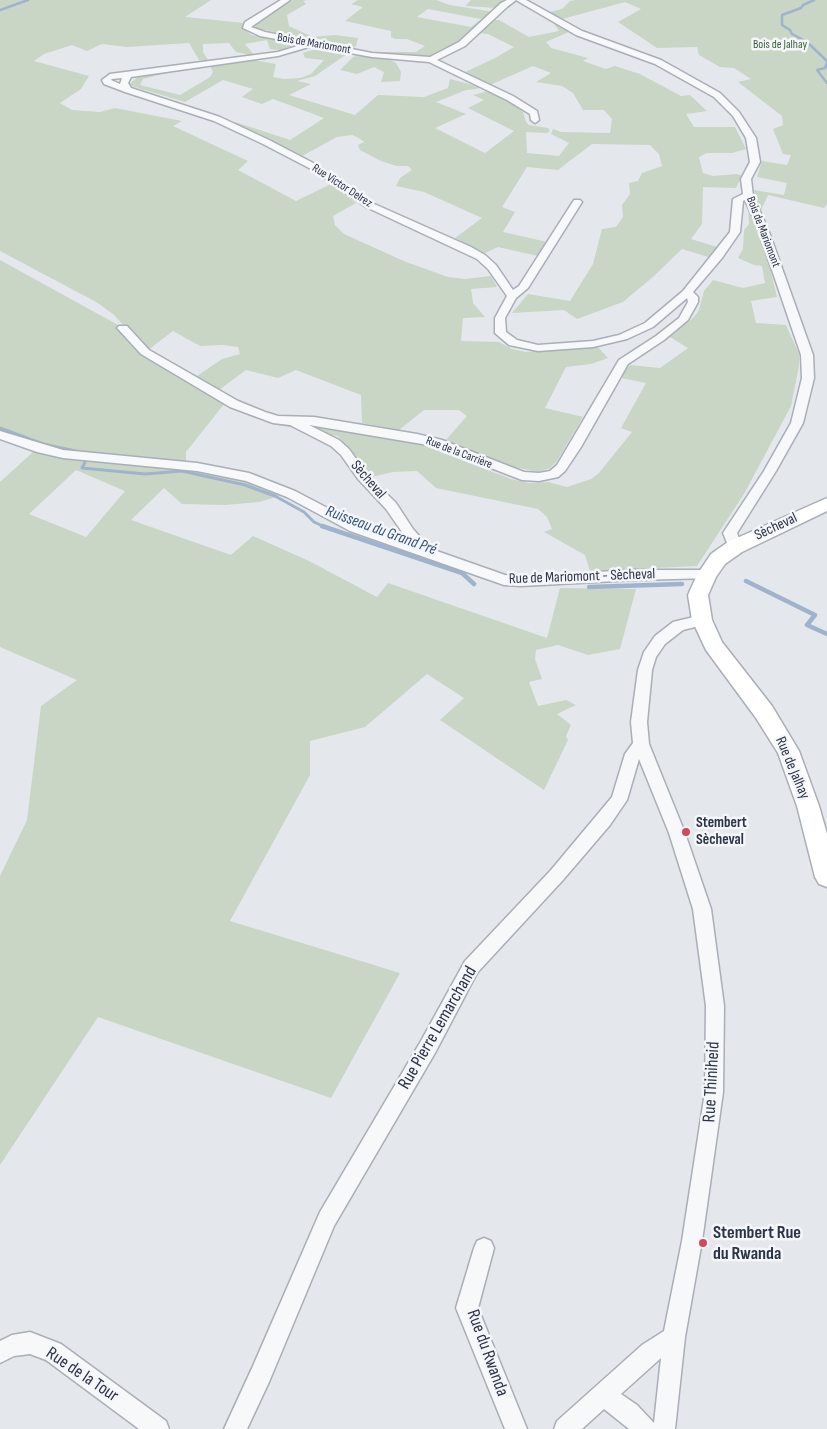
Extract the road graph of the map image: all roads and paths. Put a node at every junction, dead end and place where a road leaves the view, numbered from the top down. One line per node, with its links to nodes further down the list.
1 (286, 0): 4 (street, Bois de Mariomont)
2 (513, 0): 5 (street)
3 (520, 0): 9 (street, Bois de Mariomont)
4 (312, 43): 5 (street, Bois de Mariomont); 6 (street, Rue Victor Delrez)
5 (431, 60): 8 (street, Bois de Mariomont)
6 (128, 75): 7 (street); 7 (street, Rue Victor Delrez)
7 (128, 90): 12 (street, Rue Victor Delrez)
8 (535, 120)
9 (748, 196): 11 (street); 17 (street, Bois de Mariomont)
10 (577, 202): 12 (street)
11 (687, 294): 12 (street); 14 (street, Rue de la Carrière)
12 (512, 296)
13 (123, 328): 14 (street, Rue de la Carrière)
14 (293, 422): 18 (street, Sècheval)
15 (0, 435): 18 (street, Rue de Mariomont - Sècheval)
16 (827, 504): 17 (main road, Sècheval)
17 (734, 547): 19 (main road, Sècheval)
18 (428, 555): 19 (street, Rue de Mariomont - Sècheval)
19 (707, 575): 20 (main road, Rue de Jalhay)
20 (702, 620): 21 (street); 22 (main road, Rue de Jalhay)
21 (641, 744): 24 (street, Rue Thiniheid); 28 (street, Rue Pierre Lemarchand)
22 (827, 877)
23 (484, 1248): 29 (street, Rue du Rwanda)
24 (674, 1337): 26 (street); 32 (street, Rue Thiniheid)
25 (0, 1352): 27 (street, Rue de la Tour)
26 (604, 1395): 30 (street); 31 (street)
27 (158, 1429)
28 (235, 1429)
29 (516, 1429)
30 (565, 1429)
31 (645, 1429)
32 (664, 1429)

